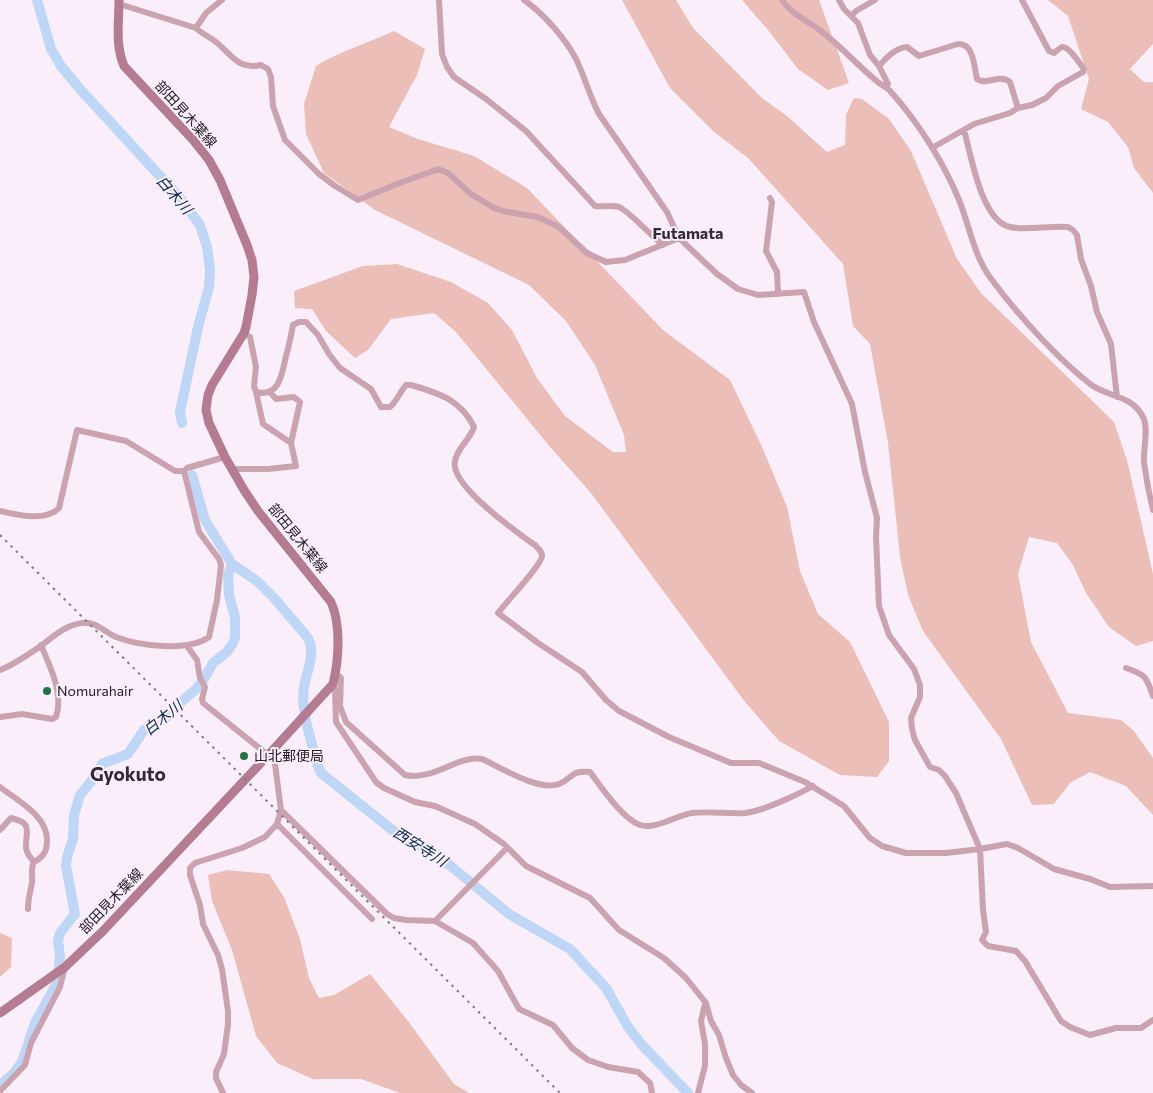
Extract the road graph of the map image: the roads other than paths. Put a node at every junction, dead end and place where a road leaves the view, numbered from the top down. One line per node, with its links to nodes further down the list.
1 (222, 0): 10 (street)
2 (439, 0): 18 (street)
3 (524, 0): 17 (street)
4 (782, 0): 12 (street)
5 (839, 0): 9 (street)
6 (875, 0): 9 (street)
7 (1022, 0): 13 (street)
8 (119, 2): 10 (street); 20 (main road, 部田見木葉線)
9 (852, 15): 11 (street)
10 (196, 28): 18 (street)
11 (879, 66): 12 (street); 13 (street)
12 (885, 86): 15 (street)
13 (1018, 108): 14 (street)
14 (964, 130): 15 (street); 23 (street)
15 (932, 148): 23 (street)
16 (770, 198): 19 (street)
17 (679, 238): 18 (street); 19 (street)
18 (663, 246)
19 (778, 294): 45 (street)
20 (244, 333): 21 (street); 25 (main road, 部田見木葉線)
21 (256, 392): 22 (street); 24 (street)
22 (270, 392): 24 (street); 39 (street)
23 (1117, 396): 28 (street)
24 (291, 443): 27 (street)
25 (225, 457): 26 (street); 27 (main road, 部田見木葉線)
26 (184, 471): 29 (street); 31 (street)
27 (233, 471): 34 (main road, 部田見木葉線)
28 (1153, 510)
29 (0, 511)
30 (42, 645): 31 (street); 33 (street); 37 (street)
31 (186, 646): 38 (street)
32 (1126, 668): 36 (street)
33 (0, 670)
34 (336, 673): 35 (main road, 部田見木葉線); 39 (street)
35 (333, 684): 38 (main road, 部田見木葉線); 44 (street)
36 (1153, 696)
37 (0, 717)
38 (269, 754): 41 (street); 51 (main road, 部田見木葉線)
39 (813, 786): 45 (street)
40 (0, 787): 46 (street)
41 (281, 810): 42 (street); 50 (street)
42 (277, 824): 49 (street); 56 (street)
43 (0, 830): 46 (street)
44 (507, 848): 50 (street); 52 (street)
45 (980, 849): 47 (street); 54 (street)
46 (34, 862): 48 (street)
47 (1153, 886)
48 (28, 909)
49 (372, 919)
50 (435, 920): 57 (street)
51 (60, 971): 53 (main road, 部田見木葉線); 55 (street)
52 (706, 1003): 58 (street); 59 (street)
53 (0, 1013)
54 (1153, 1020)
55 (0, 1092)
56 (223, 1093)
57 (652, 1093)
58 (698, 1093)
59 (752, 1093)

